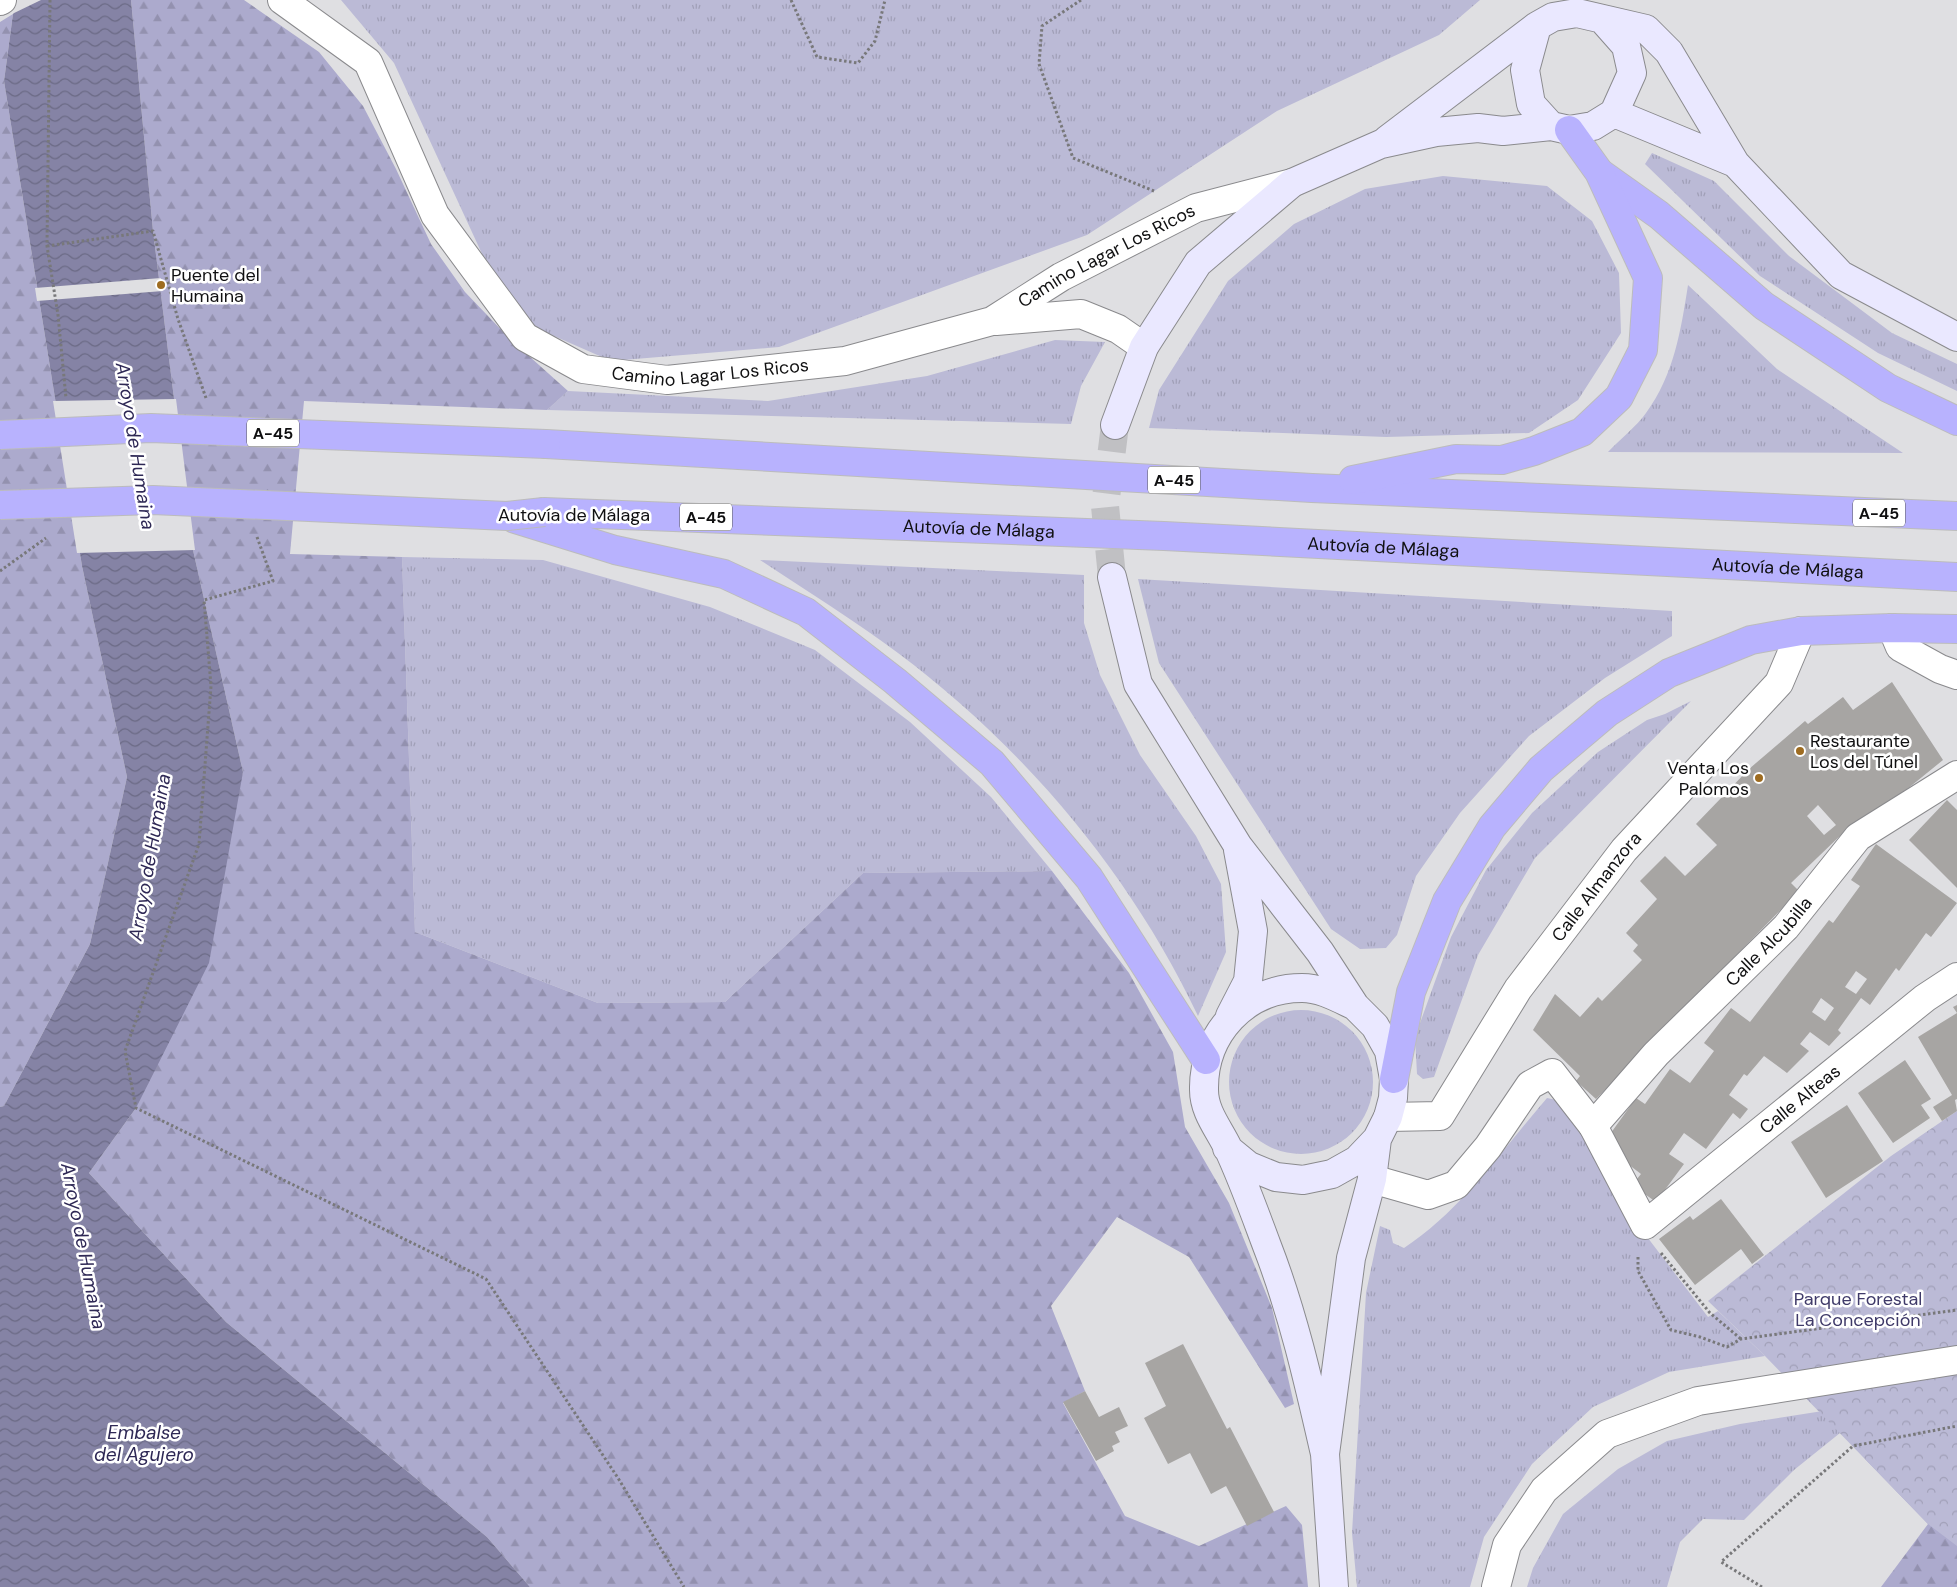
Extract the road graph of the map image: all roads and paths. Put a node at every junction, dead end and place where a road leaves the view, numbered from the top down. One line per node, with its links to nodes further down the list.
1 (50, 0): 15 (path)
2 (282, 0): 16 (street, Camino Lagar Los Ricos)
3 (791, 0): 4 (path)
4 (885, 0)
5 (1082, 0): 14 (path)
6 (1603, 20): 7 (street); 8 (street); 11 (street)
7 (1537, 26): 9 (street); 10 (street)
8 (1614, 113): 9 (street); 11 (street)
9 (1560, 128): 10 (street); 12 (highway)
10 (1381, 144): 13 (street)
11 (1735, 163): 17 (street)
12 (1599, 172): 21 (highway); 24 (highway)
13 (1292, 183): 14 (street, Camino Lagar Los Ricos); 18 (street)
14 (1196, 208): 16 (street, Camino Lagar Los Ricos)
15 (47, 246): 19 (path); 20 (path)
16 (992, 321): 18 (street)
17 (1957, 337)
18 (1144, 347): 22 (street)
19 (66, 401)
20 (208, 403)
21 (1957, 421)
22 (1115, 425)
23 (0, 435): 24 (highway, A-45, bridge)
24 (1312, 488): 26 (highway, A-45)
25 (0, 505): 27 (highway, Autovía de Málaga / A-45, bridge)
26 (1957, 516)
27 (544, 520): 32 (highway, Autovía de Málaga / A-45); 42 (highway)
28 (52, 534): 30 (path)
29 (256, 534): 54 (path)
30 (0, 571)
31 (1112, 577): 38 (street)
32 (1957, 577)
33 (1892, 628): 34 (highway); 35 (highway); 36 (street)
34 (1957, 629)
35 (1801, 631): 43 (highway); 45 (street, Calle Almanzora)
36 (1957, 674)
37 (1957, 775): 44 (street, Calle Alcubilla)
38 (1238, 846): 40 (street); 41 (street)
39 (1957, 977): 48 (street, Calle Alteas)
40 (1355, 1006): 41 (street); 43 (street)
41 (1228, 1019): 42 (street)
42 (1206, 1060): 46 (street)
43 (1394, 1079): 45 (street)
44 (1593, 1126): 47 (street); 48 (street)
45 (1382, 1128): 46 (street); 47 (street)
46 (1227, 1148): 53 (street)
47 (1372, 1179): 53 (street)
48 (1645, 1225): 50 (path); 50 (path)
49 (1957, 1310): 50 (path)
50 (1741, 1339)
51 (1957, 1360): 56 (street)
52 (1957, 1426): 57 (path)
53 (1325, 1454): 55 (street)
54 (684, 1587)
55 (1334, 1587)
56 (1496, 1587)
57 (1762, 1587)

